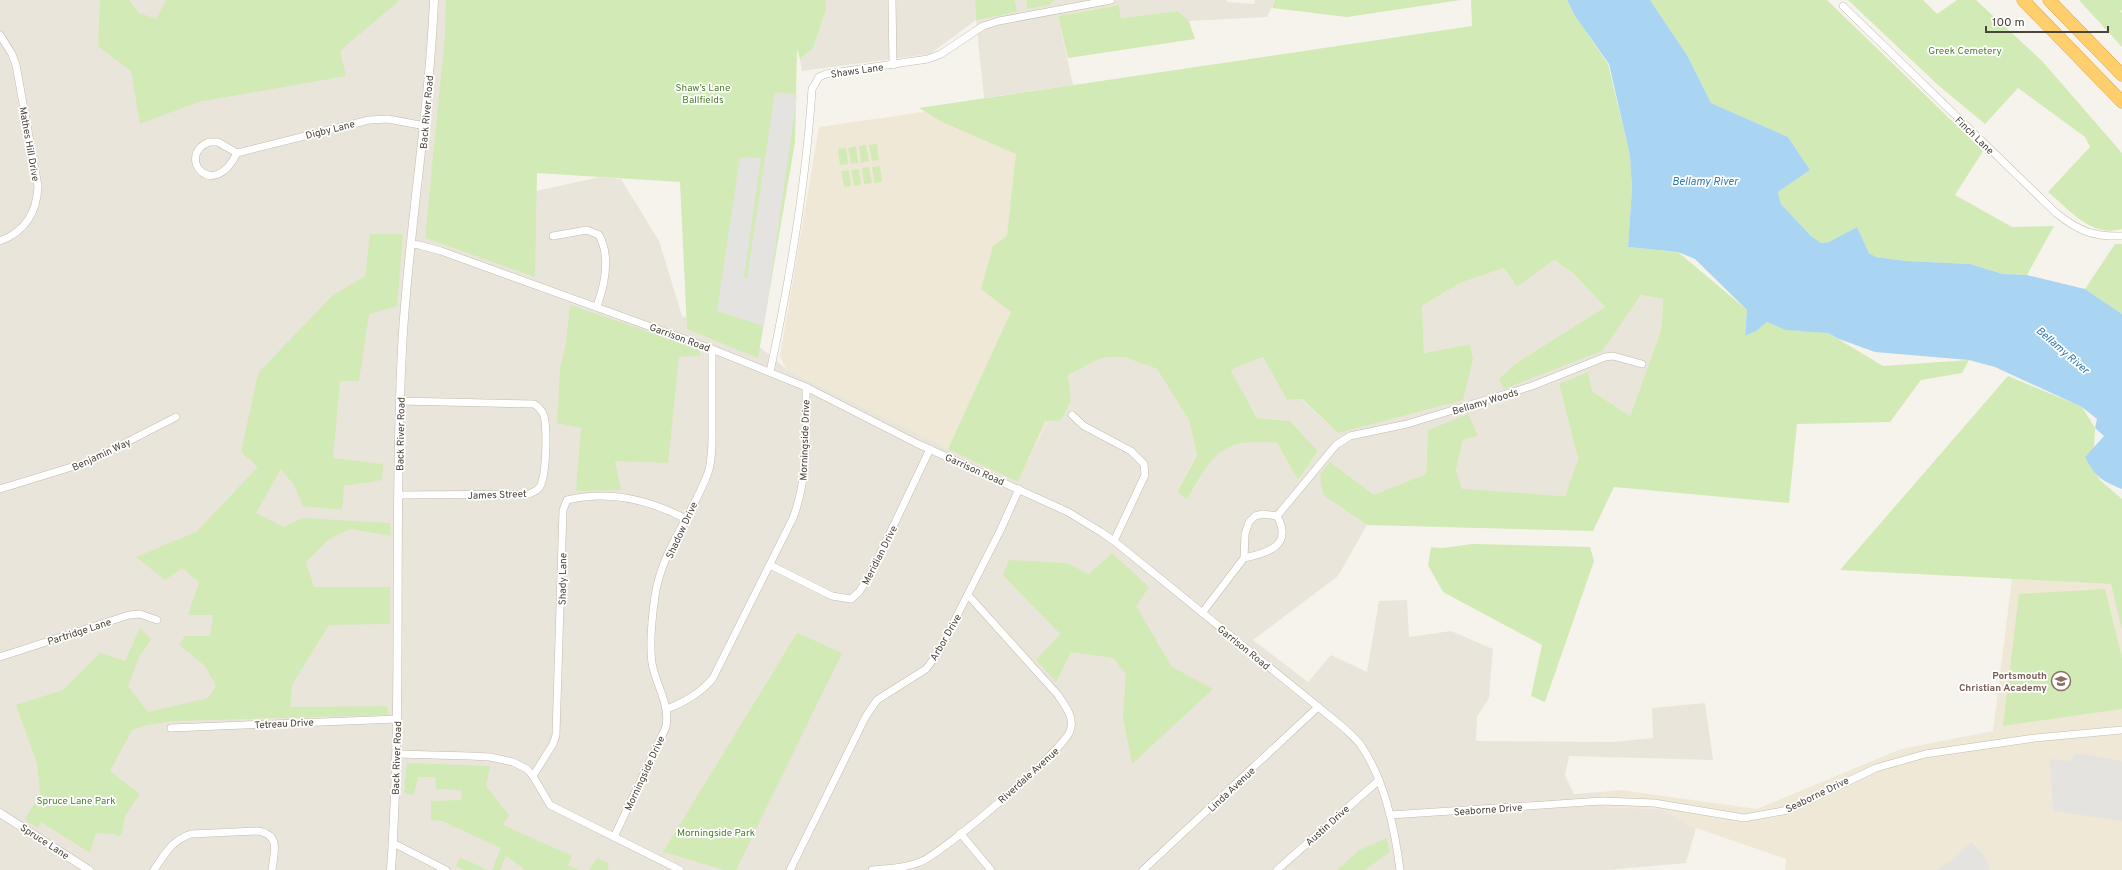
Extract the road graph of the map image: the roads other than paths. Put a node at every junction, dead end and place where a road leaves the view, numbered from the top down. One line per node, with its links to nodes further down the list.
1 (434, 0): 11 (street, Back River Road)
2 (892, 0): 8 (street)
3 (1111, 0): 8 (street, Shaws Lane)
4 (2023, 0): 10 (highway)
5 (2049, 0): 9 (highway)
6 (1843, 6): 14 (street, Finch Lane)
7 (0, 35): 15 (street, Mathes Hill Drive)
8 (893, 65): 20 (street, Shaws Lane)
9 (2122, 75)
10 (2122, 102)
11 (425, 126): 12 (street, Digby Lane); 16 (street, Back River Road)
12 (237, 153): 12 (street)
13 (553, 236): 17 (street)
14 (2122, 236)
15 (0, 241)
16 (411, 244): 17 (street, Garrison Road); 22 (street, Back River Road)
17 (597, 306): 18 (street, Garrison Road)
18 (712, 348): 20 (street, Garrison Road); 30 (street, Shadow Drive)
19 (1642, 364): 29 (street, Bellamy Woods)
20 (770, 372): 21 (street, Garrison Road)
21 (806, 387): 25 (street, Garrison Road); 33 (street, Morningside Drive)
22 (400, 401): 28 (street, Back River Road); 28 (street, James Street)
23 (1072, 415): 31 (street)
24 (176, 418): 26 (street, Benjamin Way)
25 (930, 449): 27 (street, Garrison Road); 33 (street, Meridian Drive)
26 (0, 489)
27 (1019, 489): 31 (street, Garrison Road); 34 (street, Arbor Drive)
28 (399, 495): 40 (street, Back River Road)
29 (1277, 516): 32 (street); 32 (street)
30 (686, 519): 39 (street, Shadow Drive); 44 (street, Shady Lane)
31 (1114, 541): 35 (street, Garrison Road)
32 (1244, 558): 35 (street)
33 (770, 565): 39 (street, Morningside Drive)
34 (968, 595): 48 (street, Riverdale Avenue); 57 (street, Arbor Drive)
35 (1202, 613): 38 (street, Garrison Road)
36 (157, 620): 37 (street, Partridge Lane)
37 (0, 657)
38 (1318, 708): 45 (street, Garrison Road); 60 (street, Linda Avenue)
39 (667, 709): 49 (street, Morningside Drive)
40 (397, 719): 41 (street, Tetreau Drive); 43 (street, Back River Road)
41 (171, 728)
42 (2122, 730): 47 (street, Seaborne Drive)
43 (396, 754): 44 (street); 50 (street, Back River Road)
44 (533, 776): 49 (street)
45 (1378, 781): 47 (street, Garrison Road); 61 (street, Austin Drive)
46 (0, 813): 51 (street, Spruce Lane)
47 (1390, 815): 62 (street, Garrison Road)
48 (960, 834): 58 (street, Riverdale Avenue); 59 (street)
49 (614, 836): 56 (street)
50 (393, 843): 54 (street, Back River Road); 55 (street)
51 (89, 870)
52 (154, 870): 53 (street)
53 (272, 870)
54 (391, 870)
55 (446, 870)
56 (680, 870)
57 (790, 870)
58 (872, 870)
59 (991, 870)
60 (1143, 870)
61 (1277, 870)
62 (1400, 870)

